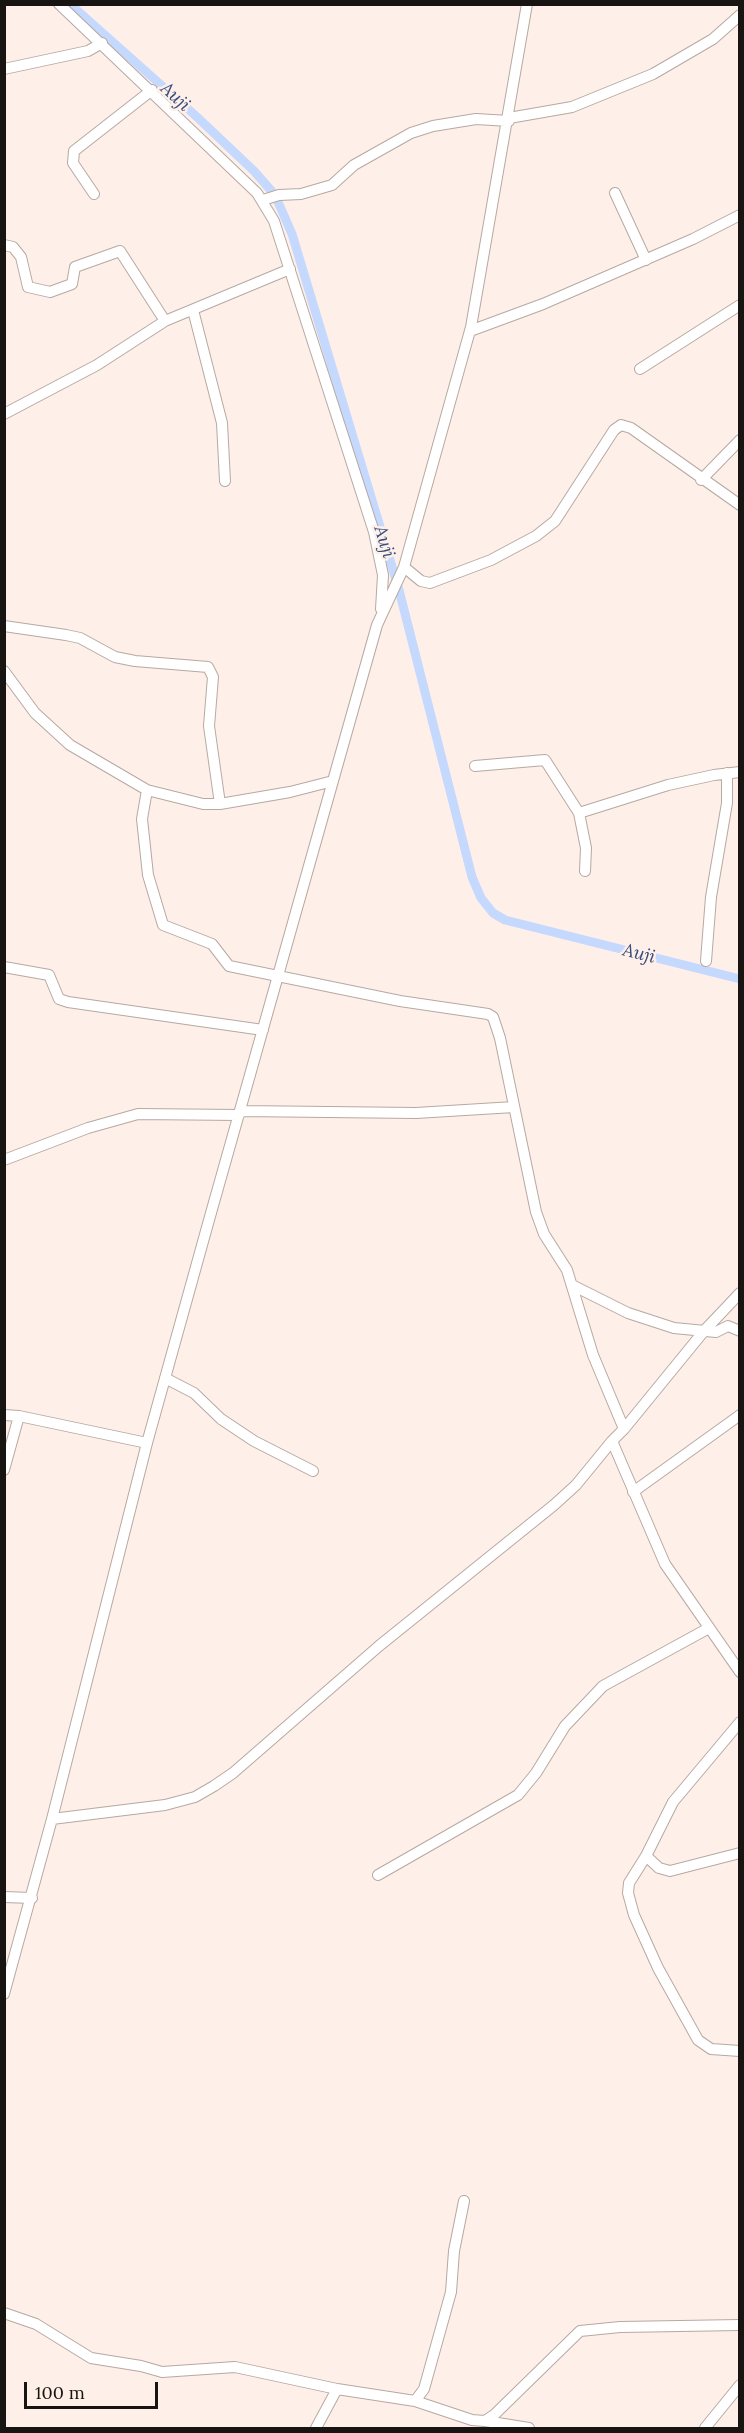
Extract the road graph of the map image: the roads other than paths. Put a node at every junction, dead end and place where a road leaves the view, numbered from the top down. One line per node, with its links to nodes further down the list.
1 (59, 4): 4 (street)
2 (527, 4): 7 (street)
3 (740, 15): 7 (street)
4 (102, 44): 5 (street); 6 (street)
5 (4, 69)
6 (152, 90): 9 (street); 10 (street)
7 (509, 119): 10 (street); 18 (street)
8 (615, 193): 13 (street)
9 (93, 194)
10 (271, 198): 14 (street)
11 (740, 215): 13 (street)
12 (4, 245): 17 (street)
13 (645, 260): 18 (street)
14 (290, 269): 16 (street); 26 (street)
15 (740, 305): 19 (street)
16 (193, 310): 17 (street); 23 (street)
17 (165, 321): 20 (street)
18 (470, 331): 25 (street)
19 (640, 369)
20 (4, 414)
21 (740, 440): 22 (street)
22 (701, 480): 24 (street); 25 (street)
23 (225, 481)
24 (740, 505)
25 (403, 569): 26 (street)
26 (381, 616): 32 (street)
27 (4, 626): 34 (street)
28 (4, 671): 33 (street)
29 (474, 766): 35 (street)
30 (740, 772): 31 (street)
31 (727, 773): 35 (street); 37 (street)
32 (333, 781): 34 (street); 39 (street)
33 (147, 790): 34 (street); 39 (street)
34 (220, 804)
35 (579, 813): 36 (street)
36 (585, 871)
37 (706, 961)
38 (4, 967): 40 (street)
39 (278, 976): 40 (street); 41 (street)
40 (262, 1030): 42 (street)
41 (514, 1107): 42 (street); 44 (street)
42 (239, 1113): 43 (street); 48 (street)
43 (4, 1160)
44 (572, 1285): 46 (street); 52 (street)
45 (740, 1293): 46 (street)
46 (704, 1331): 47 (street); 52 (street)
47 (740, 1331)
48 (165, 1378): 54 (street); 56 (street)
49 (4, 1415): 51 (street)
50 (740, 1415): 57 (street)
51 (19, 1416): 54 (street); 55 (street)
52 (624, 1429): 53 (street)
53 (612, 1441): 57 (street); 61 (street)
54 (147, 1443): 61 (street)
55 (4, 1470)
56 (314, 1471)
57 (633, 1491): 58 (street)
58 (710, 1628): 59 (street); 64 (street)
59 (740, 1672)
60 (740, 1722): 63 (street)
61 (52, 1819): 66 (street)
62 (740, 1853): 63 (street)
63 (646, 1856): 68 (street)
64 (378, 1875)
65 (4, 1898): 66 (street)
66 (32, 1898): 67 (street)
67 (4, 1994)
68 (740, 2051)
69 (464, 2201): 74 (street)
70 (4, 2313): 73 (street)
71 (740, 2325): 75 (street)
72 (740, 2385): 78 (street)
73 (337, 2389): 74 (street); 76 (street)
74 (415, 2401): 75 (street)
75 (485, 2421): 77 (street)
76 (316, 2428)
77 (529, 2428)
78 (705, 2428)

